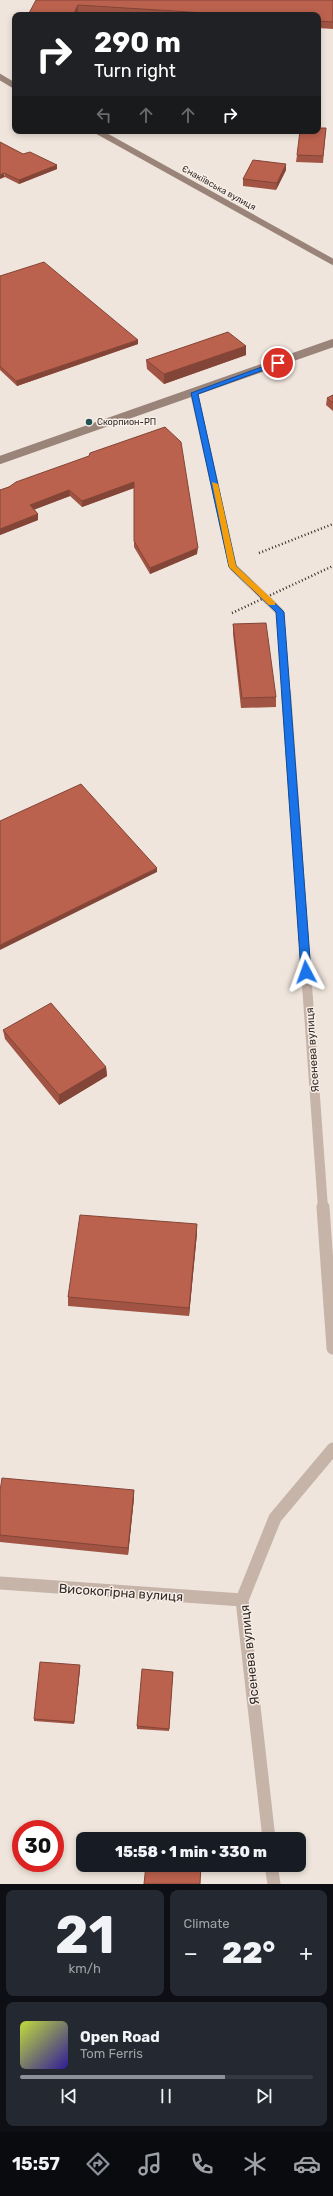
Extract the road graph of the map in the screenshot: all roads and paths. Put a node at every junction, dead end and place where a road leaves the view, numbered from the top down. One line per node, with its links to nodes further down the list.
1 (0, 77): 2 (street)
2 (12, 84)
3 (102, 134): 4 (street, Єнакіївська вулиця)
4 (333, 262)
5 (333, 343): 6 (street)
6 (194, 393): 7 (street); 8 (street, Ясенева вулиця)
7 (0, 460)
8 (333, 1348)
9 (333, 1449): 11 (street, Ясенева вулиця)
10 (0, 1583): 11 (street, Високогірна вулиця)
11 (242, 1600): 12 (street, Ясенева вулиця)
12 (267, 1832)
13 (272, 1872): 14 (street)
14 (274, 1884)

